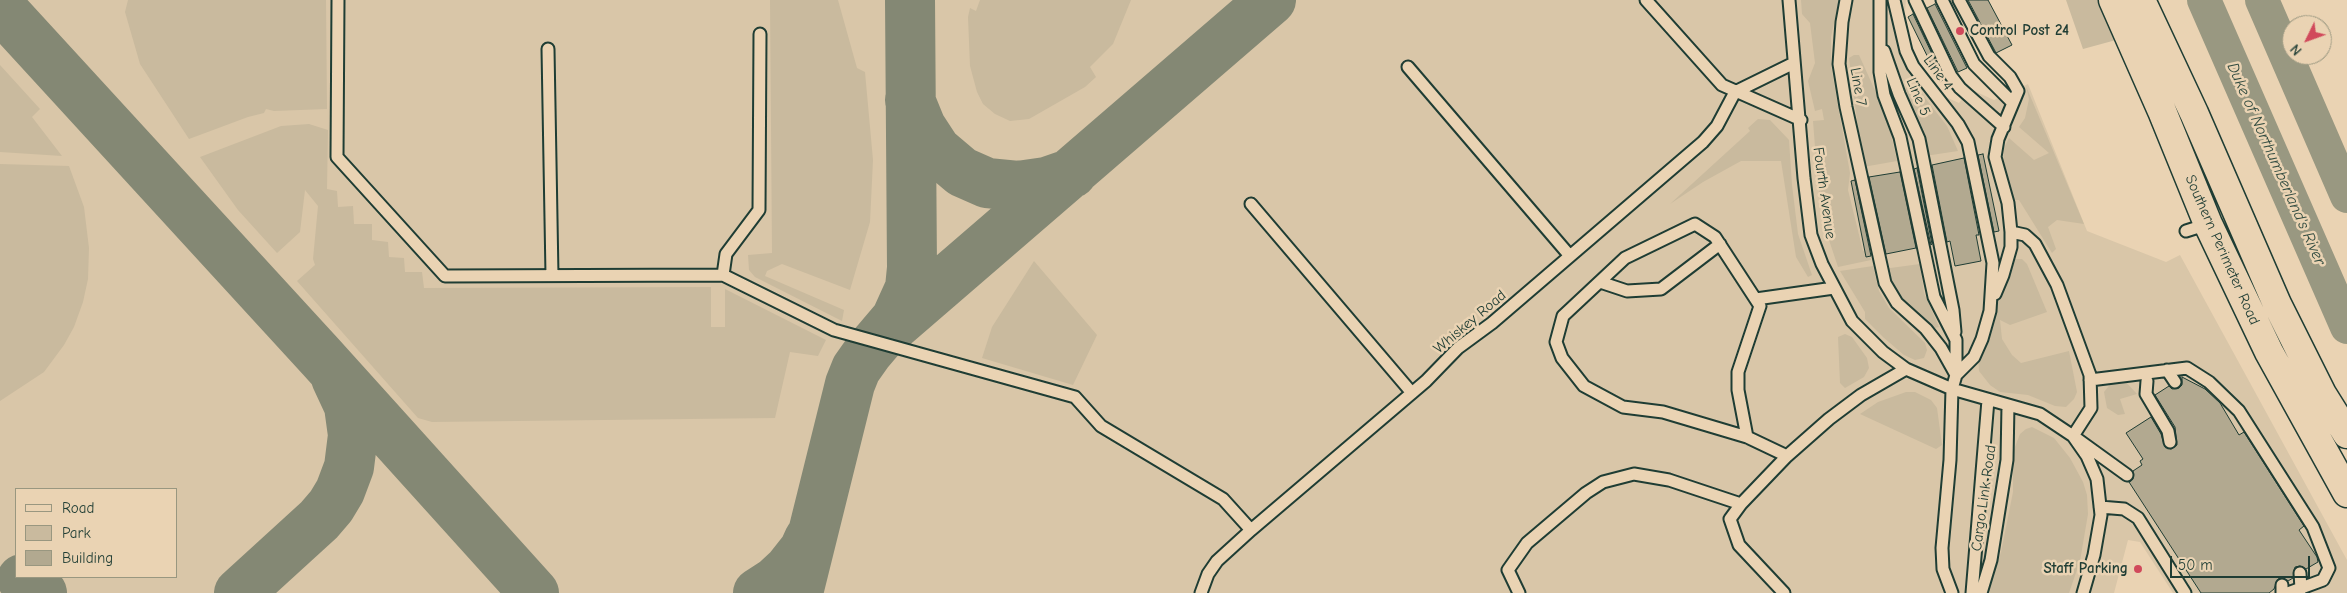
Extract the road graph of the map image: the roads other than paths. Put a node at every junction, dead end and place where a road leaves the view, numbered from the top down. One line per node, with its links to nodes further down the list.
1 (338, 0): 25 (lane)
2 (1646, 0): 17 (lane)
3 (1789, 0): 15 (lane, Fourth Avenue)
4 (1846, 0): 34 (lane, Line 7)
5 (1880, 0): 13 (lane)
6 (1894, 0): 30 (lane, Line 4)
7 (1915, 0): 20 (lane)
8 (1942, 0): 18 (lane)
9 (1959, 0): 18 (lane)
10 (2113, 0): 49 (street, Southern Perimeter Road)
11 (2141, 0): 43 (street, Southern Perimeter Road)
12 (760, 34): 26 (lane)
13 (1881, 40): 31 (lane, Line 5); 31 (lane)
14 (548, 49): 25 (lane)
15 (1794, 63): 17 (lane); 19 (lane, Fourth Avenue)
16 (1408, 67): 24 (lane)
17 (1735, 92): 19 (lane); 24 (lane, Whiskey Road)
18 (2013, 103): 20 (lane)
19 (1800, 120): 28 (lane, Fourth Avenue)
20 (2004, 127): 22 (lane)
21 (1251, 204): 39 (lane)
22 (2011, 232): 30 (lane); 36 (lane)
23 (1720, 244): 27 (lane); 27 (lane); 29 (lane)
24 (1570, 256): 39 (lane, Whiskey Road)
25 (552, 275): 26 (lane)
26 (723, 275): 52 (lane)
27 (1600, 282): 45 (lane)
28 (1834, 288): 29 (lane); 32 (lane, Fourth Avenue)
29 (1756, 299): 45 (lane)
30 (1992, 300): 34 (lane)
31 (1956, 340): 34 (lane, Line 5)
32 (1906, 369): 38 (lane, Fourth Avenue); 47 (lane)
33 (2167, 370): 35 (lane); 37 (lane); 54 (lane)
34 (1956, 375): 38 (lane)
35 (2144, 377): 36 (lane); 40 (lane); 46 (lane)
36 (2090, 380): 44 (lane)
37 (2174, 382)
38 (1952, 389): 41 (lane, Fourth Avenue); 59 (lane)
39 (1412, 393): 52 (lane, Whiskey Road)
40 (2156, 394)
41 (1988, 400): 42 (lane, Fourth Avenue); 60 (lane)
42 (2008, 406): 44 (lane, Fourth Avenue); 61 (lane, Cargo Link Road)
43 (2347, 434)
44 (2073, 436): 48 (lane, Fourth Avenue); 51 (lane)
45 (1747, 437): 47 (lane)
46 (2170, 442)
47 (1787, 456): 50 (lane)
48 (2128, 475)
49 (2347, 493)
50 (1741, 504): 57 (lane); 58 (lane)
51 (2100, 506): 62 (lane); 63 (lane)
52 (1251, 530): 56 (lane, Whiskey Road)
53 (2300, 573): 54 (lane)
54 (2301, 589): 55 (lane)
55 (2284, 590)
56 (1201, 593)
57 (1519, 593)
58 (1784, 593)
59 (1952, 593)
60 (1972, 593)
61 (1981, 593)
62 (2083, 593)
63 (2185, 593)

